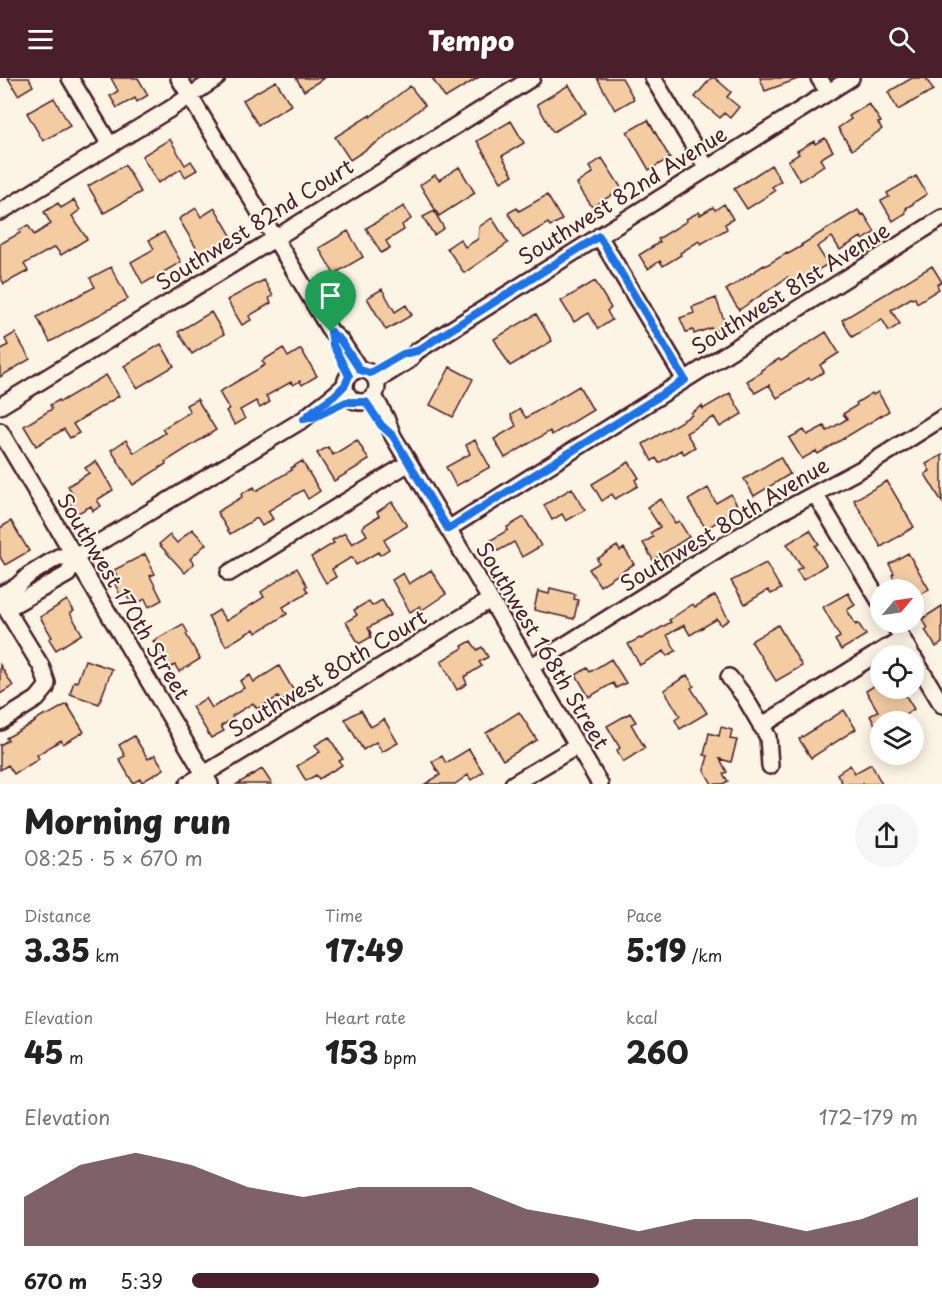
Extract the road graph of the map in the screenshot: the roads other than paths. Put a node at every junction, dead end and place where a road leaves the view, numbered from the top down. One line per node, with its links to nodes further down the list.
1 (70, 78): 10 (street)
2 (179, 78): 9 (street, Southwest 168th Street)
3 (217, 78): 9 (street)
4 (532, 78): 15 (street, Southwest 82nd Court)
5 (653, 78): 11 (street)
6 (819, 78): 8 (street)
7 (851, 78): 8 (street, Southwest 82nd Avenue)
8 (828, 92): 11 (street, Southwest 82nd Avenue)
9 (190, 96): 10 (street); 15 (street, Southwest 168th Street)
10 (110, 145): 12 (street)
11 (707, 168): 14 (street, Southwest 82nd Avenue)
12 (0, 212)
13 (942, 218): 16 (street, Southwest 81st Avenue)
14 (599, 236): 16 (street); 17 (street, Southwest 82nd Avenue)
15 (274, 239): 17 (street, Southwest 168th Street); 18 (street, Southwest 82nd Court)
16 (685, 380): 23 (street, Southwest 81st Avenue)
17 (362, 385): 21 (street, Southwest 168th Street); 24 (street, Southwest 82nd Avenue)
18 (0, 406)
19 (942, 418): 22 (street, Southwest 80th Avenue)
20 (0, 431): 24 (street, Southwest 170th Street)
21 (409, 464): 23 (street, Southwest 168th Street); 25 (street)
22 (815, 494): 26 (street); 32 (street, Southwest 80th Avenue)
23 (448, 529): 27 (street, Southwest 168th Street)
24 (75, 556): 28 (street, Southwest 82nd Avenue); 40 (street, Southwest 170th Street)
25 (229, 573)
26 (870, 585)
27 (490, 600): 32 (street, Southwest 168th Street); 40 (street, Southwest 80th Court)
28 (2, 601): 36 (street)
29 (899, 633): 30 (street)
30 (902, 638): 31 (street); 37 (street)
31 (906, 645)
32 (530, 667): 38 (street, Southwest 168th Street)
33 (924, 675): 35 (street)
34 (729, 677): 37 (street)
35 (942, 705)
36 (0, 722)
37 (761, 726): 39 (street)
38 (577, 746): 42 (street); 43 (street, Southwest 168th Street)
39 (770, 766)
40 (207, 779): 41 (street, Southwest 80th Court)
41 (188, 784)
42 (513, 784)
43 (600, 784)

